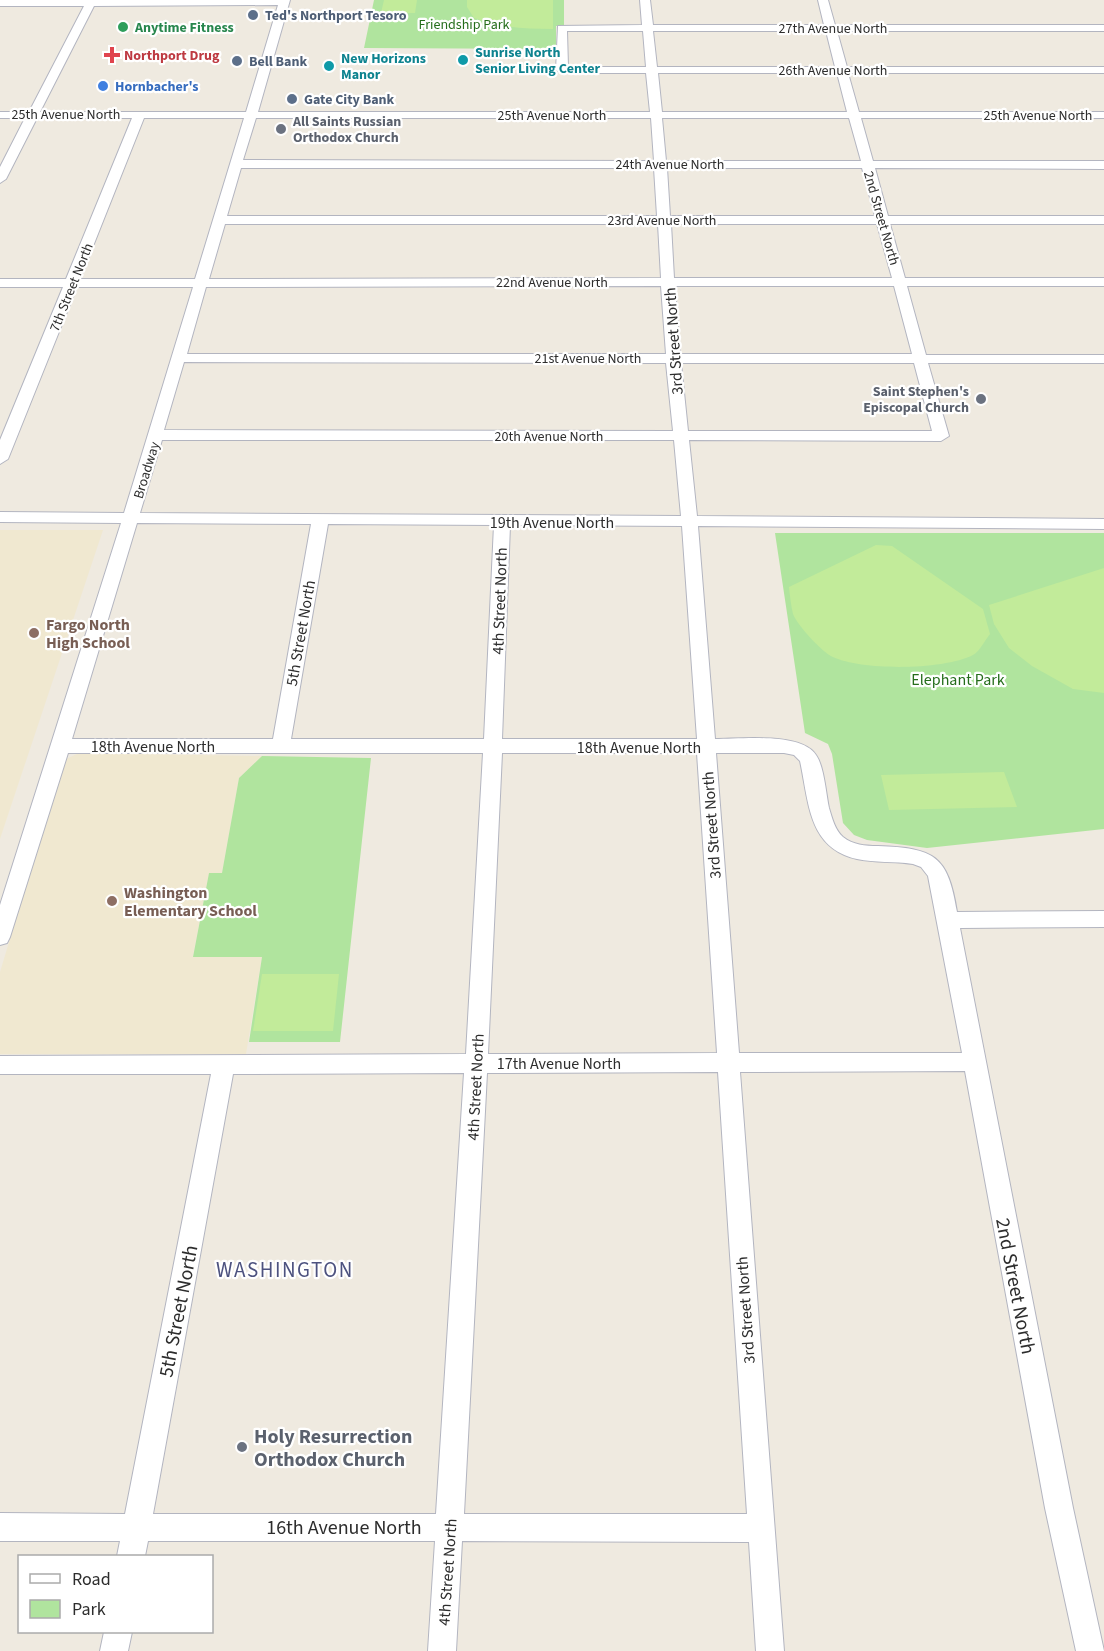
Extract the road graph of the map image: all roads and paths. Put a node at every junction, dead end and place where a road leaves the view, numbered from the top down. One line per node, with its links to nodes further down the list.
1 (645, 0): 7 (street, 3rd Street North)
2 (823, 0): 8 (street, 2nd Street North)
3 (91, 1): 4 (street); 6 (street); 17 (street)
4 (185, 1): 5 (street)
5 (284, 1): 15 (street, Broadway)
6 (0, 3)
7 (647, 27): 8 (street, 27th Avenue North); 10 (street, 3rd Street North); 11 (street, 27th Avenue North)
8 (831, 27): 9 (street, 27th Avenue North); 12 (street, 2nd Street North)
9 (1104, 28)
10 (652, 69): 11 (street, 26th Avenue North); 12 (street, 26th Avenue North); 18 (street, 3rd Street North)
11 (562, 70)
12 (843, 70): 13 (street, 26th Avenue North); 19 (street, 2nd Street North)
13 (1104, 70)
14 (140, 114): 15 (street, 25th Avenue North); 17 (street, 25th Avenue North); 34 (street, 7th Street North)
15 (251, 114): 18 (street, 25th Avenue North); 21 (street, Broadway)
16 (0, 115): 17 (street, 25th Avenue North)
17 (33, 115): 25 (street)
18 (656, 115): 19 (street, 25th Avenue North); 22 (street, 3rd Street North)
19 (856, 115): 20 (street, 25th Avenue North); 23 (street, 2nd Street North)
20 (1104, 115)
21 (237, 164): 22 (street, 24th Avenue North); 26 (street, Broadway)
22 (661, 164): 23 (street, 24th Avenue North); 27 (street, 3rd Street North)
23 (867, 164): 24 (street, 24th Avenue North); 28 (street, 2nd Street North)
24 (1104, 165)
25 (0, 179)
26 (220, 220): 27 (street, 23rd Avenue North); 35 (street, Broadway)
27 (664, 220): 28 (street, 23rd Avenue North); 30 (street, 3rd Street North)
28 (884, 220): 29 (street, 23rd Avenue North); 31 (street, 2nd Street North)
29 (1104, 220)
30 (668, 282): 31 (street, 22nd Avenue North); 35 (street, 22nd Avenue North); 37 (street, 3rd Street North)
31 (900, 282): 32 (street, 22nd Avenue North); 38 (street, 2nd Street North)
32 (1104, 282)
33 (0, 283): 34 (street, 22nd Avenue North)
34 (72, 283): 35 (street, 22nd Avenue North); 43 (street, 7th Street North)
35 (202, 283): 36 (street, Broadway)
36 (180, 358): 37 (street, 21st Avenue North); 40 (street, Broadway)
37 (673, 359): 38 (street, 21st Avenue North); 41 (street, 3rd Street North)
38 (921, 359): 39 (street, 21st Avenue North); 42 (street, 2nd Street North)
39 (1104, 359)
40 (157, 435): 41 (street, 20th Avenue North); 45 (street, Broadway)
41 (681, 436): 42 (street, 20th Avenue North); 48 (street, 3rd Street North)
42 (942, 436)
43 (0, 459)
44 (0, 517): 45 (street, 19th Avenue North)
45 (131, 518): 46 (street, 19th Avenue North); 51 (street, Broadway)
46 (320, 520): 47 (street, 19th Avenue North); 50 (street, 5th Street North)
47 (502, 522): 48 (street, 19th Avenue North); 52 (street, 4th Street North)
48 (689, 522): 49 (street, 19th Avenue North); 53 (street, 3rd Street North)
49 (1104, 524)
50 (281, 745): 51 (street, 18th Avenue North); 52 (street, 18th Avenue North)
51 (61, 746): 56 (street, Broadway)
52 (493, 746): 53 (street, 18th Avenue North); 58 (street, 4th Street North)
53 (706, 746): 54 (street, 18th Avenue North); 59 (street, 3rd Street North)
54 (948, 920): 55 (street); 57 (street, 2nd Street North)
55 (1104, 920)
56 (0, 937)
57 (973, 1062): 59 (street, 17th Avenue North); 71 (street, 2nd Street North)
58 (477, 1063): 59 (street, 17th Avenue North); 61 (street, 17th Avenue North); 64 (street, 4th Street North)
59 (727, 1063): 65 (street, 3rd Street North)
60 (0, 1065): 61 (street, 17th Avenue North)
61 (224, 1065): 62 (street, 5th Street North)
62 (137, 1526): 63 (street, 16th Avenue North); 64 (street, 16th Avenue North); 66 (street, 5th Street North)
63 (0, 1527)
64 (449, 1528): 65 (street, 16th Avenue North); 69 (street, 4th Street North)
65 (761, 1528): 70 (street, 3rd Street North)
66 (132, 1555)
67 (118, 1633): 68 (street)
68 (114, 1651)
69 (442, 1651)
70 (770, 1651)
71 (1090, 1651)

